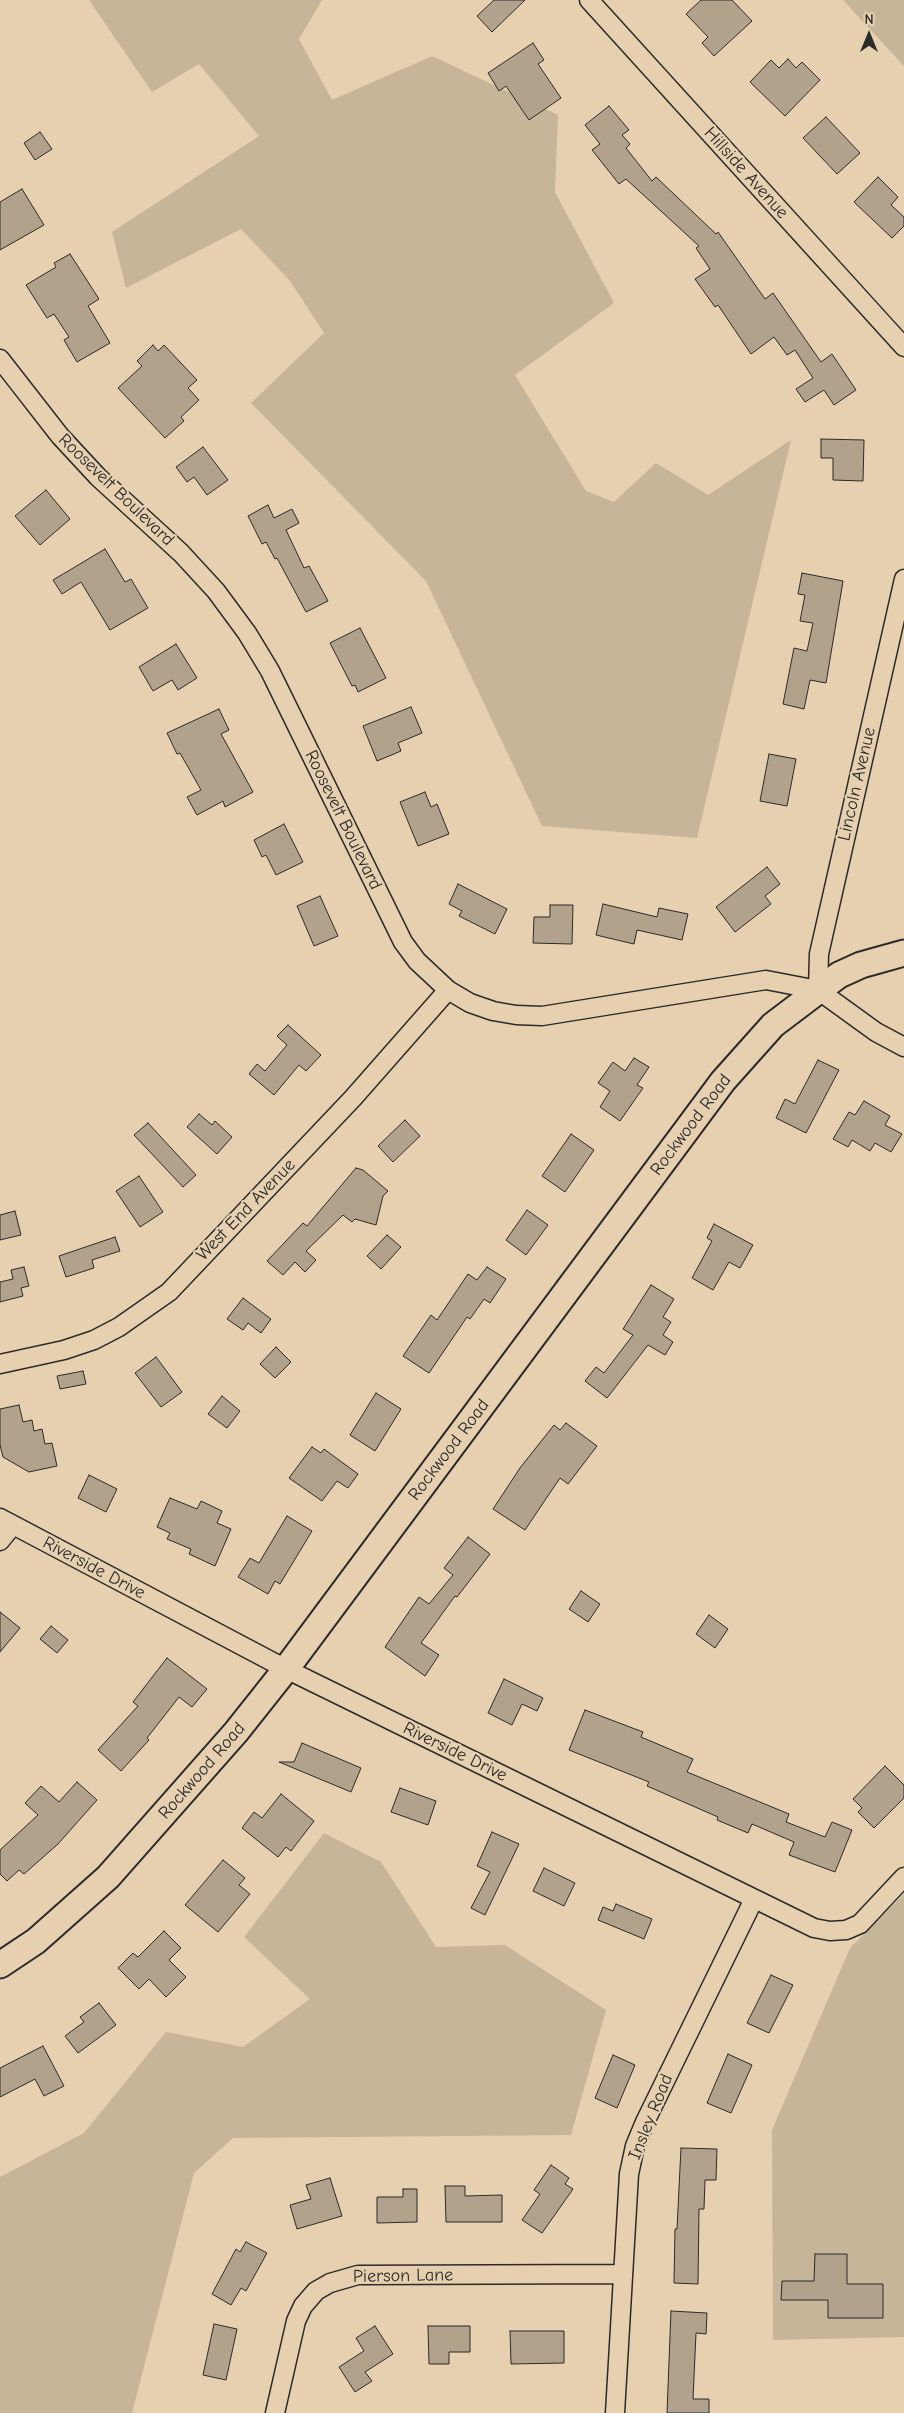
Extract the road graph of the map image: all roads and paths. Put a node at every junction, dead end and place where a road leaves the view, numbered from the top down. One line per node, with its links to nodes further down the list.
1 (589, 0): 2 (street, Hillside Avenue)
2 (904, 346)
3 (0, 359): 6 (street, Roosevelt Boulevard)
4 (904, 579): 7 (street, Lincoln Avenue)
5 (904, 952): 7 (street, Rockwood Road)
6 (448, 990): 7 (street, Roosevelt Boulevard); 9 (street, West End Avenue)
7 (818, 990): 8 (street); 12 (street, Rockwood Road)
8 (904, 1047)
9 (0, 1364)
10 (6, 1522): 11 (street); 12 (street, Riverside Drive)
11 (0, 1541)
12 (286, 1669): 14 (street, Riverside Drive); 15 (street, Rockwood Road)
13 (904, 1877): 14 (street, Riverside Drive)
14 (754, 1899): 16 (street, Insley Road)
15 (0, 1965)
16 (623, 2274): 17 (street, Pierson Lane); 18 (street, Insley Road)
17 (275, 2413)
18 (615, 2413)

